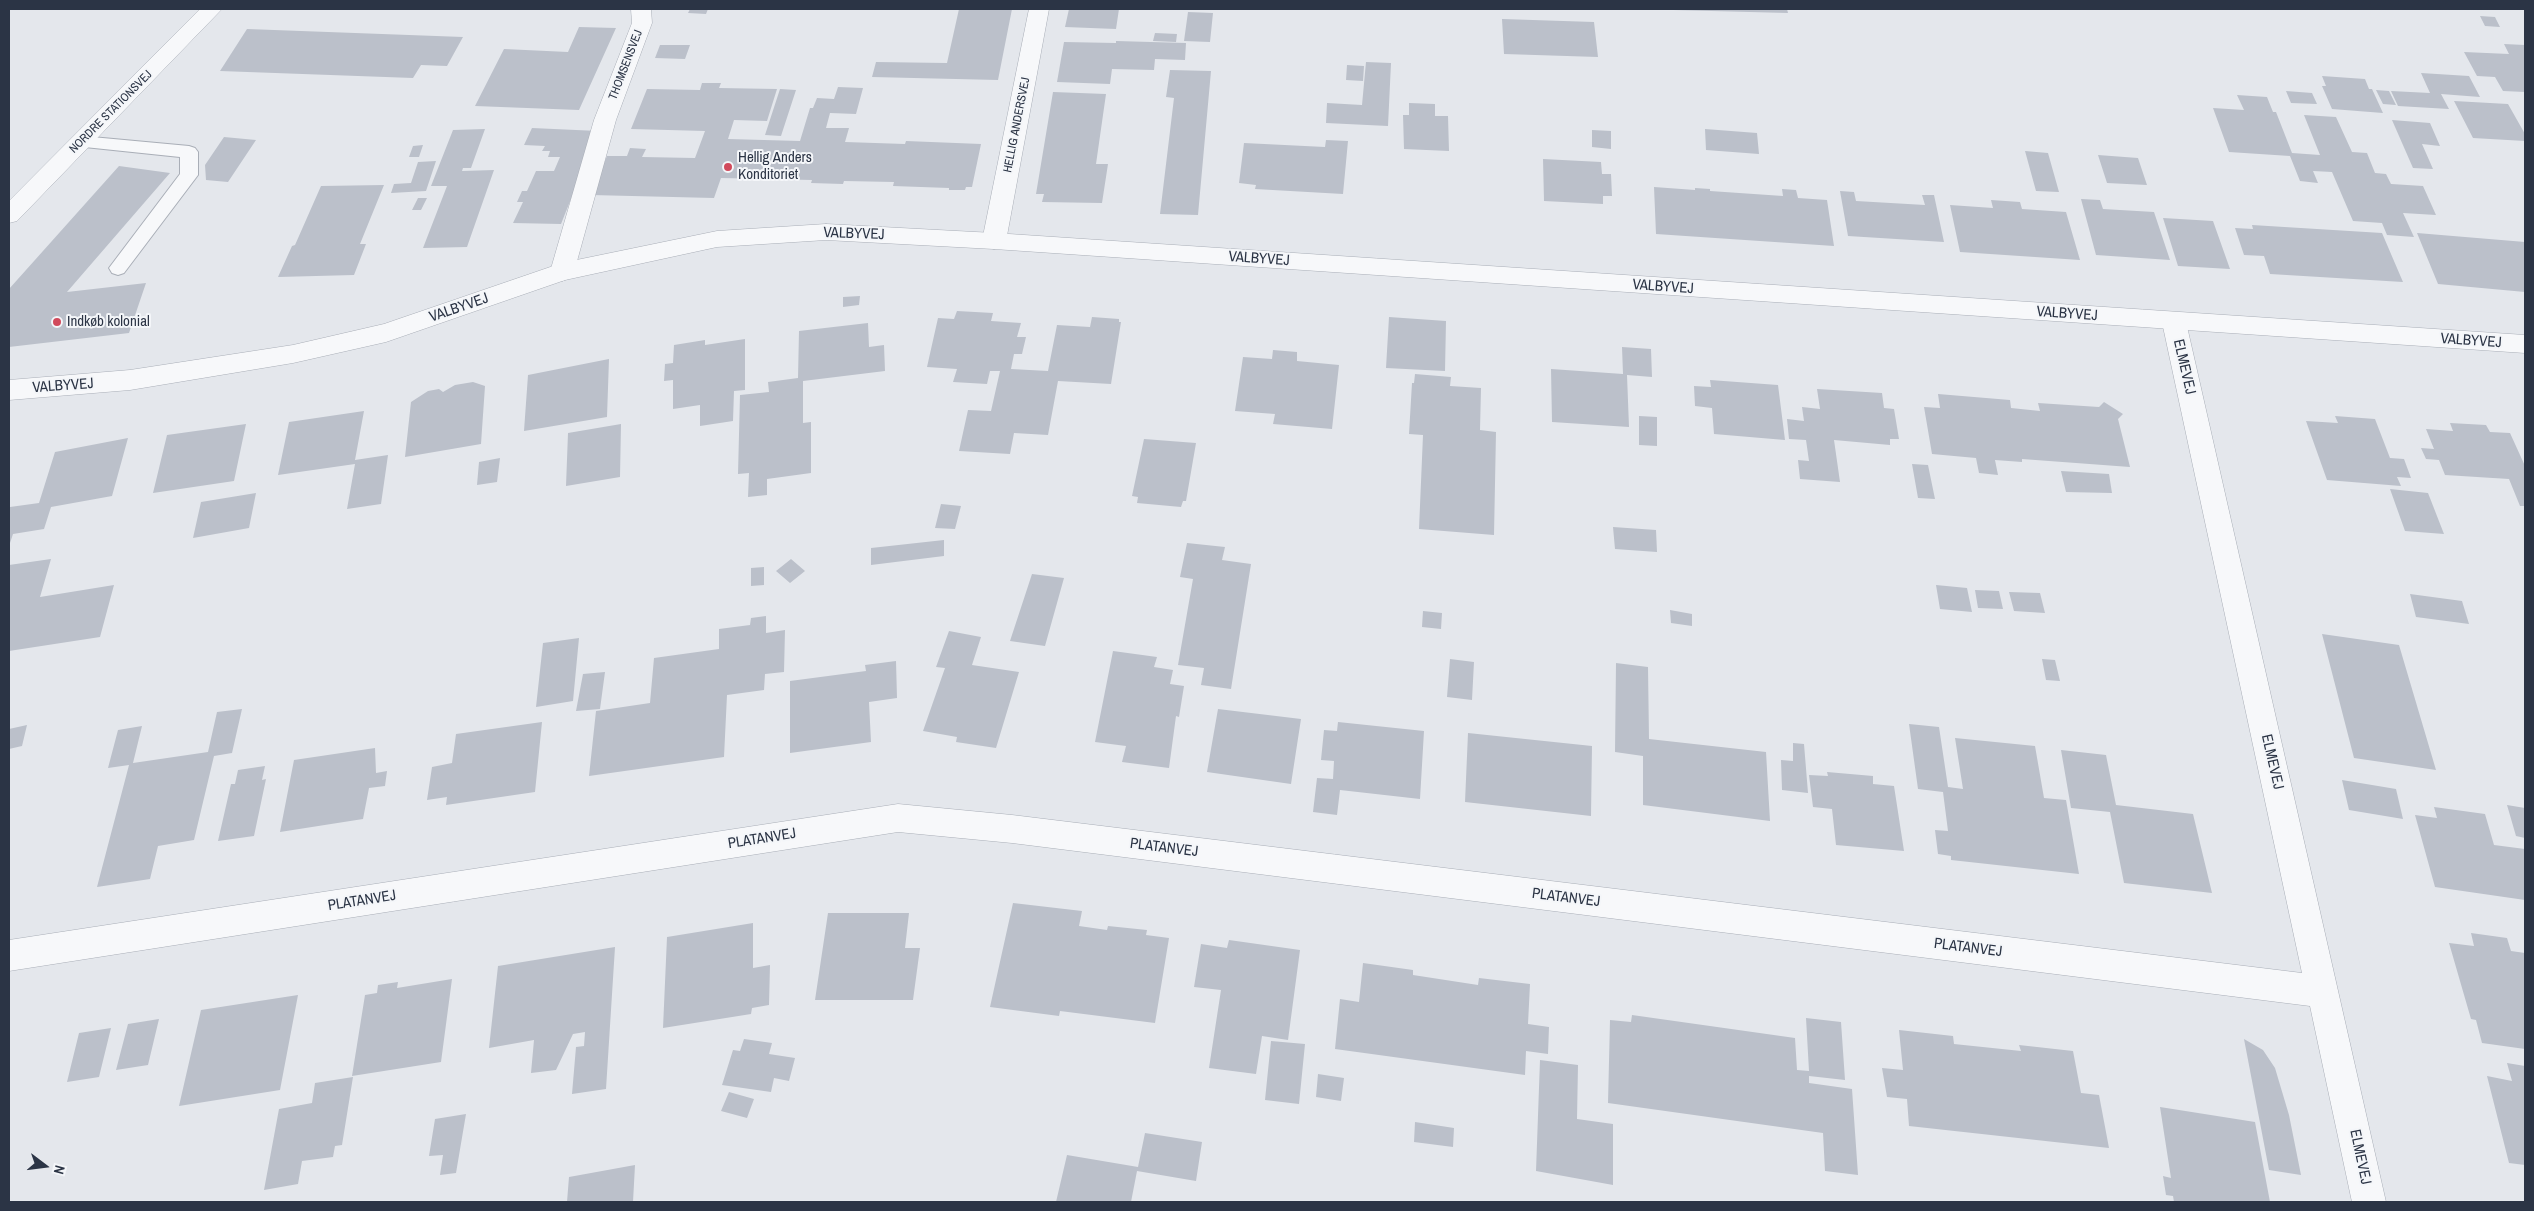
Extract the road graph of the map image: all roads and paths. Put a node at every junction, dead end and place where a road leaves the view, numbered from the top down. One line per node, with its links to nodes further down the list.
1 (212, 9): 4 (street, NORDRE STATIONSVEJ)
2 (641, 9): 8 (street, THOMSENSVEJ)
3 (1039, 9): 6 (street, HELLIG ANDERSVEJ)
4 (82, 142): 5 (street, NORDRE STATIONSVEJ); 7 (lane)
5 (9, 215)
6 (994, 241): 8 (street, VALBYVEJ); 9 (street, VALBYVEJ)
7 (118, 268)
8 (562, 272): 11 (street, VALBYVEJ)
9 (2174, 322): 10 (street, VALBYVEJ); 13 (street, ELMEVEJ)
10 (2525, 344)
11 (9, 390)
12 (9, 956): 13 (street, PLATANVEJ)
13 (2323, 992): 14 (street, ELMEVEJ)
14 (2370, 1202)

